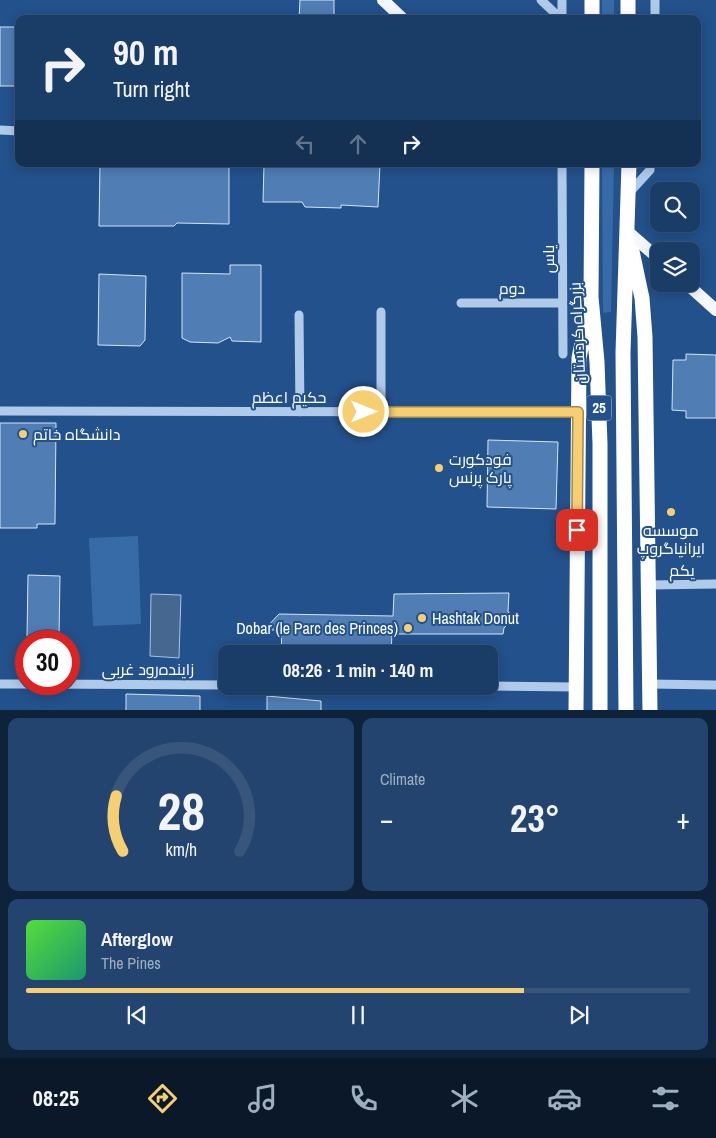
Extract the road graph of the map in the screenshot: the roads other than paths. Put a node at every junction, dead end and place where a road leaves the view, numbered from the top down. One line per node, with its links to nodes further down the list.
1 (383, 0): 7 (main road)
2 (541, 0): 8 (street)
3 (562, 0): 9 (street)
4 (592, 0): 10 (highway)
5 (628, 0): 11 (highway)
6 (655, 0): 12 (street)
7 (399, 15)
8 (557, 15)
9 (561, 15)
10 (592, 15)
11 (628, 15)
12 (655, 15)
13 (0, 130): 14 (street)
14 (15, 130)
15 (562, 167): 25 (street, یاس)
16 (592, 167): 23 (highway, بزرگراه کردستان / 25)
17 (629, 167): 19 (highway, 25)
18 (650, 167): 19 (street)
19 (629, 193): 20 (highway, 25)
20 (627, 231): 21 (main road); 35 (highway); 46 (highway, 25)
21 (650, 251)
22 (696, 292): 26 (main road)
23 (592, 296): 33 (highway); 45 (highway, بزرگراه کردستان / 25)
24 (461, 303): 25 (street, دوم)
25 (563, 303): 29 (street, یاس)
26 (716, 310)
27 (381, 312): 32 (street)
28 (299, 315): 31 (street)
29 (563, 354)
30 (0, 411): 31 (street, حکیم اعظم)
31 (300, 412): 32 (street, حکیم اعظم)
32 (381, 412): 33 (street, حکیم اعظم)
33 (578, 412): 43 (highway)
34 (716, 584): 35 (street, یکم)
35 (648, 585): 39 (highway)
36 (0, 684): 37 (street)
37 (15, 684)
38 (80, 684): 40 (street, زاینده‌رود غربی)
39 (650, 684): 41 (street); 47 (highway)
40 (218, 685)
41 (716, 685)
42 (498, 686): 43 (street)
43 (576, 687): 44 (highway)
44 (576, 710)
45 (600, 710)
46 (626, 710)
47 (650, 710)

